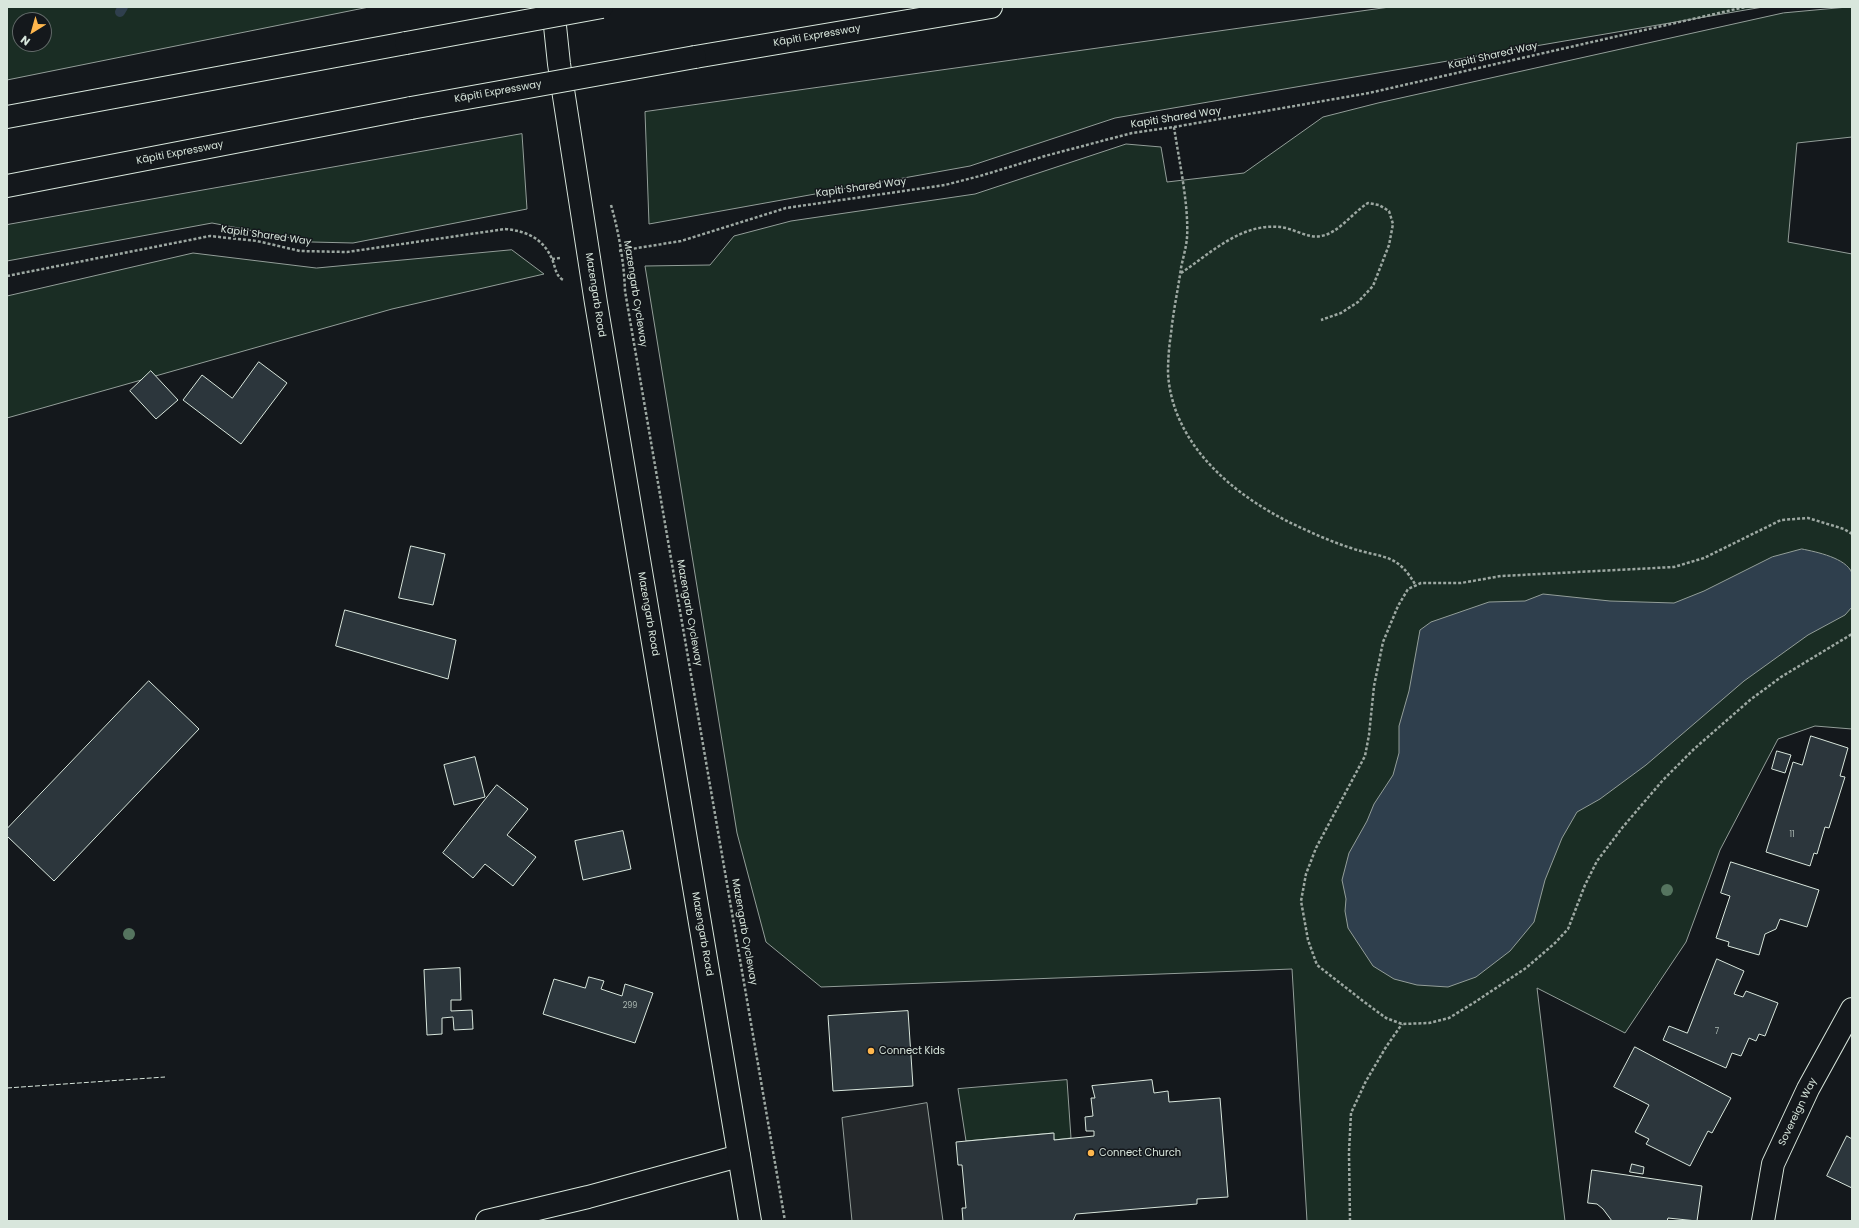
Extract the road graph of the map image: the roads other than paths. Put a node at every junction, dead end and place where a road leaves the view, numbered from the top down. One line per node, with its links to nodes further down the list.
1 (553, 7): 7 (main road, Mazengarb Road)
2 (602, 7): 4 (main road, bridge)
3 (991, 7): 5 (main road, Kāpiti Expressway, bridge)
4 (7, 117)
5 (7, 186)
6 (1852, 1009): 10 (main road, Sovereign Way)
7 (739, 1156): 8 (main road); 9 (main road, Mazengarb Road)
8 (487, 1221)
9 (750, 1221)
10 (1763, 1221)

